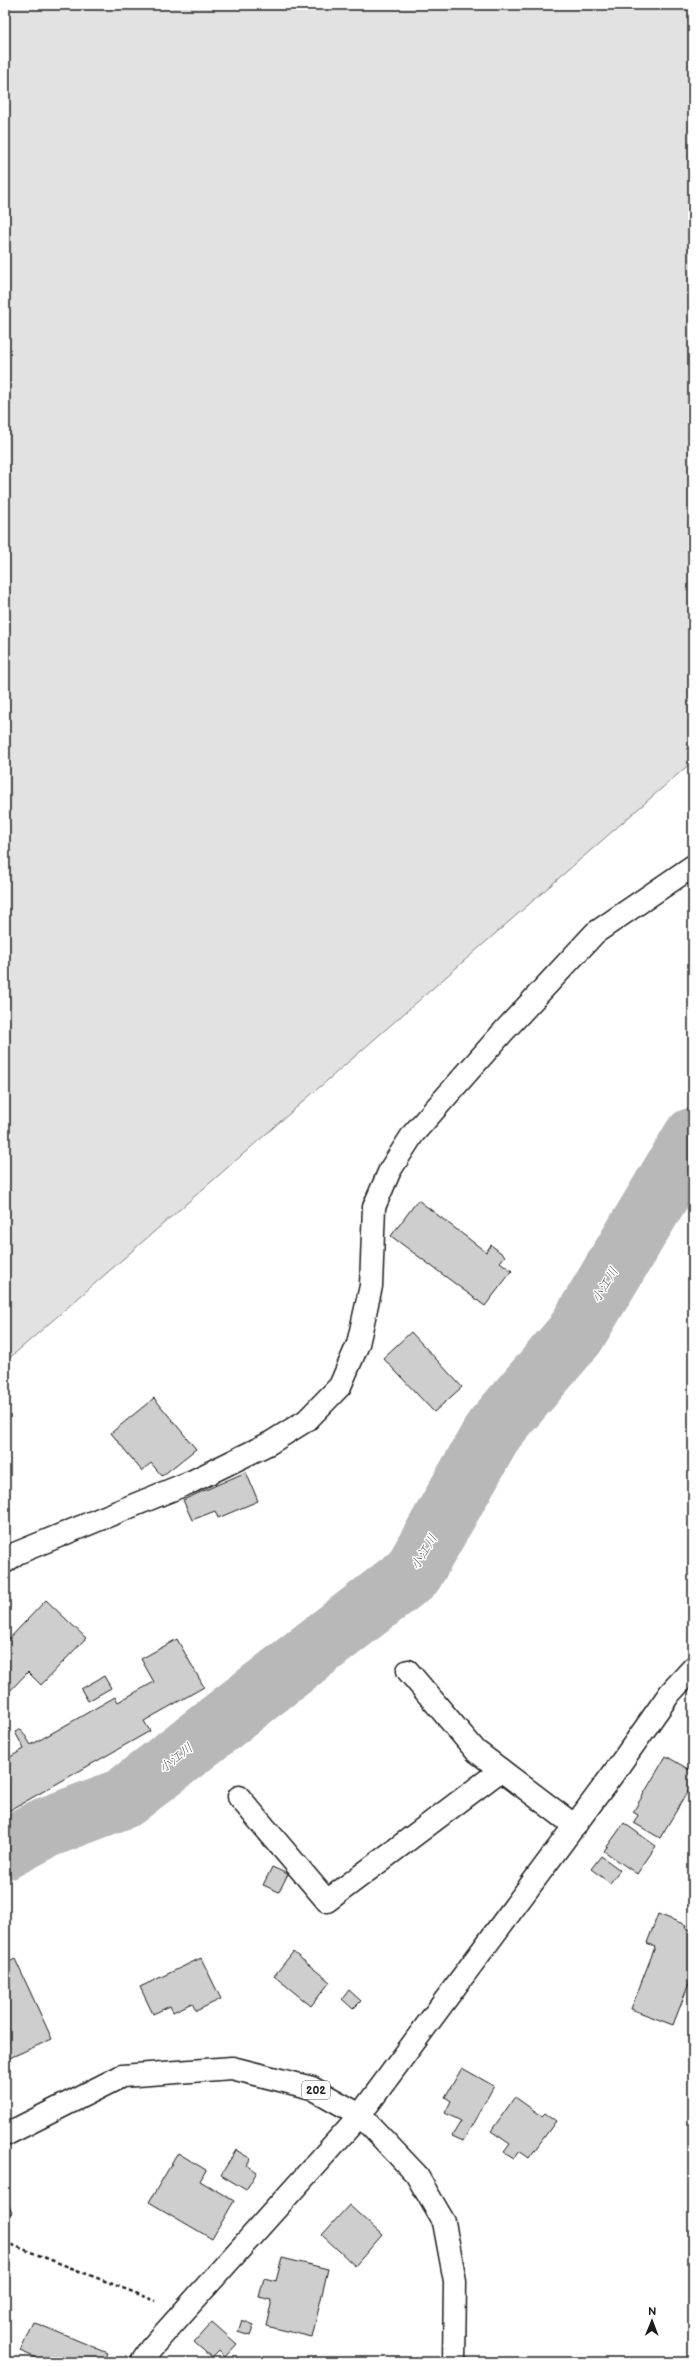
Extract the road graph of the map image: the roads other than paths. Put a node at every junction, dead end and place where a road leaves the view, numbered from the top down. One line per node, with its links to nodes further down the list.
1 (693, 866): 2 (main road)
2 (5, 1562)
3 (693, 1668): 7 (main road)
4 (408, 1671): 5 (main road)
5 (501, 1770): 6 (main road); 7 (main road)
6 (239, 1797)
7 (575, 1826): 8 (main road)
8 (360, 2115): 9 (main road, 202); 10 (main road); 11 (main road, 202)
9 (5, 2135)
10 (142, 2362)
11 (454, 2362)

